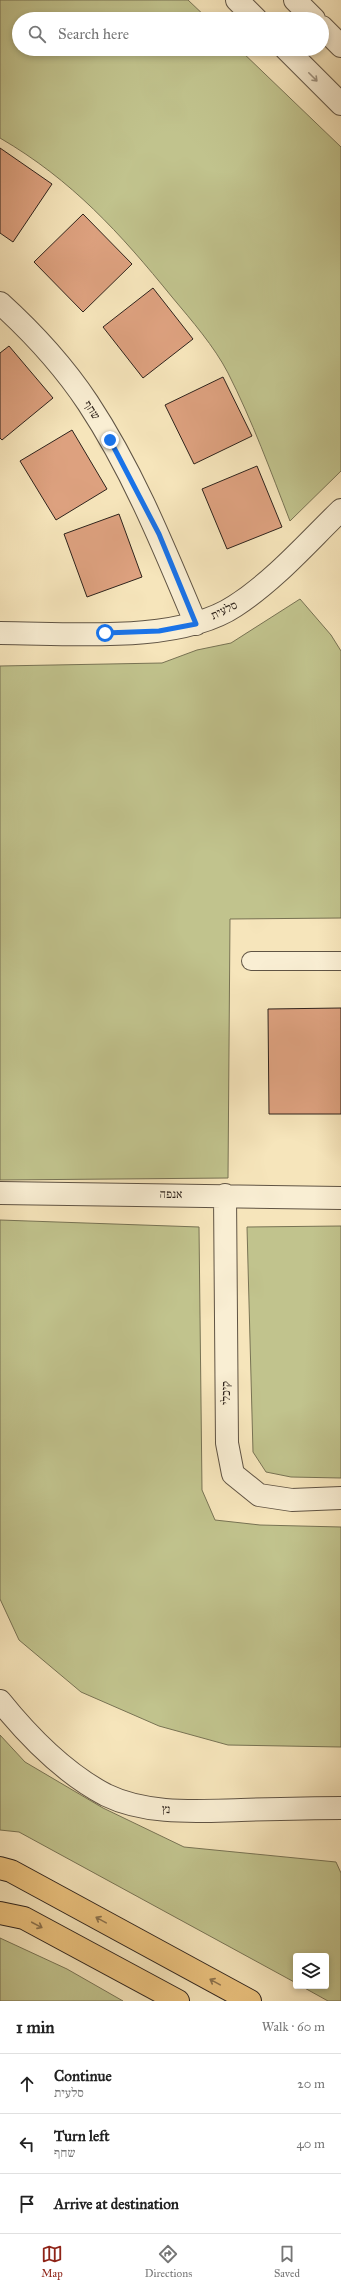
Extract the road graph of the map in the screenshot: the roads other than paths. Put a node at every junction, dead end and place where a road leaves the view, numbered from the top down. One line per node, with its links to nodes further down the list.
1 (237, 0): 3 (street)
2 (295, 0): 4 (street)
3 (249, 12)
4 (307, 12)
5 (329, 34): 6 (street)
6 (341, 46)
7 (293, 56): 8 (street, one-way to 8)
8 (341, 104)
9 (0, 303): 11 (street, שחף)
10 (341, 510): 11 (street, סלעית)
11 (196, 624): 12 (street, סלעית)
12 (0, 633)
13 (251, 960): 14 (lane)
14 (341, 961)
15 (0, 1193): 16 (street, אנפה)
16 (225, 1195): 17 (street, אנפה); 18 (street, קיכלי)
17 (341, 1198)
18 (341, 1498)
19 (0, 1701): 20 (street, נץ)
20 (341, 1808)
21 (0, 1868): 24 (highway, one-way to 21)
22 (0, 1913): 23 (highway, one-way to 23)
23 (178, 2001)
24 (250, 2001)

